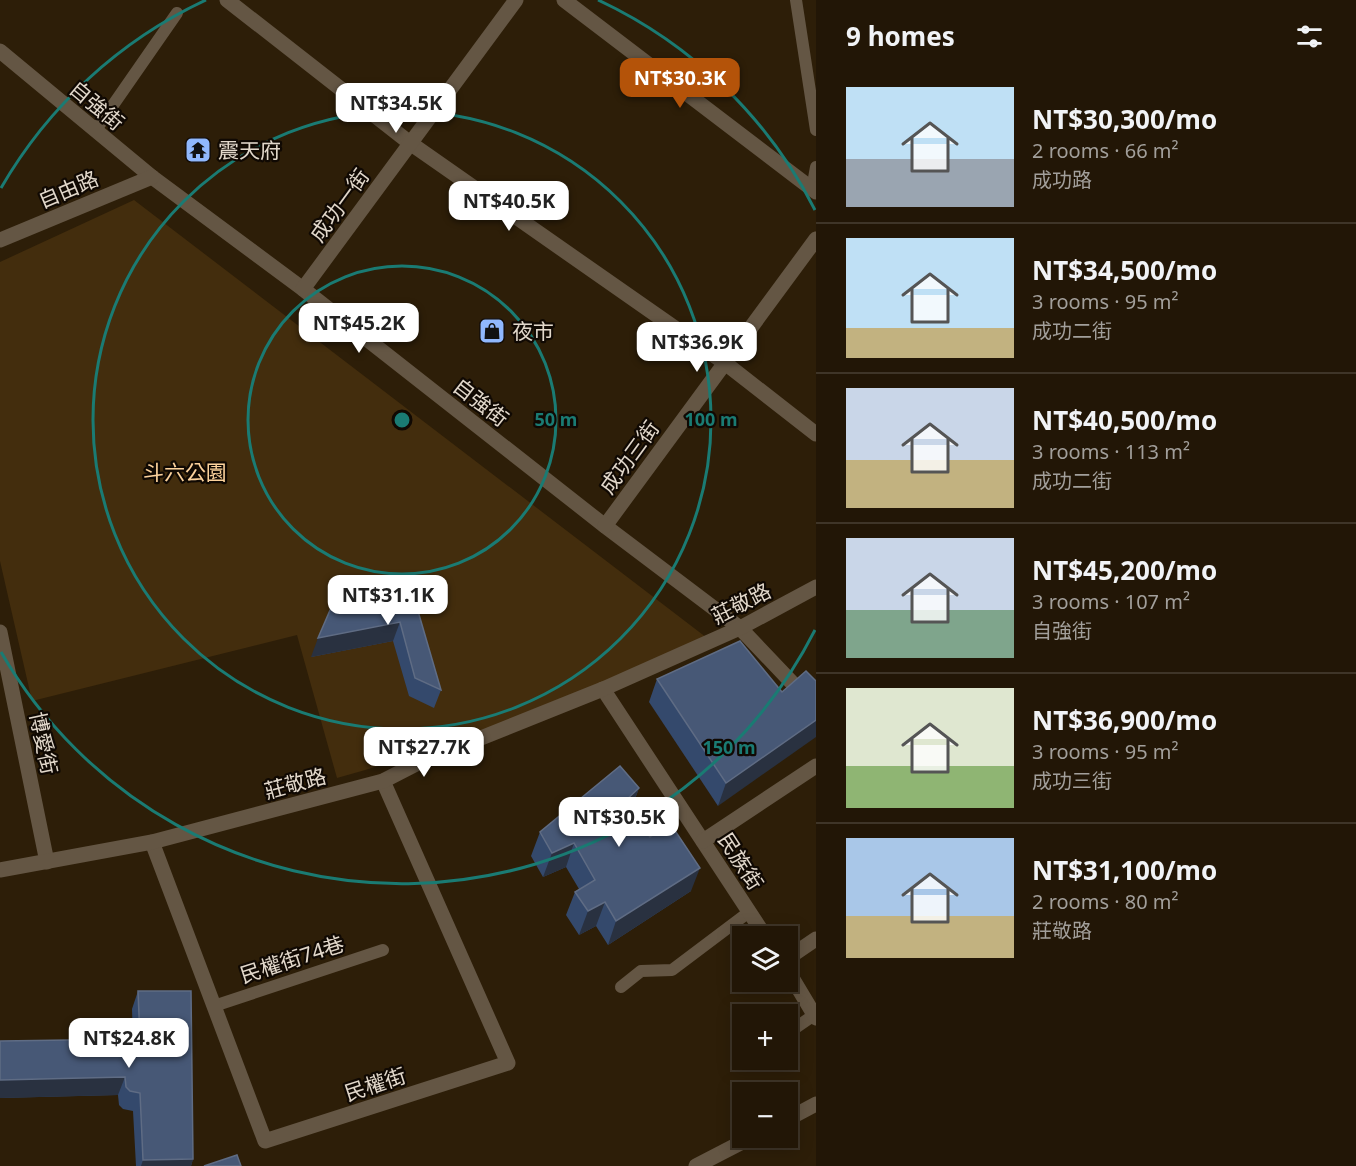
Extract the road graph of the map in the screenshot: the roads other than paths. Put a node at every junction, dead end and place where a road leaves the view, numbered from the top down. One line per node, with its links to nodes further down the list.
1 (226, 0): 9 (street)
2 (516, 0): 9 (street, 成功一街)
3 (564, 0): 12 (street)
4 (796, 0): 7 (lane)
5 (177, 13): 8 (lane)
6 (0, 51): 8 (street, 自強街)
7 (816, 130)
8 (96, 131): 11 (street, 自強街)
9 (410, 143): 15 (street, 成功一街); 16 (street)
10 (816, 167): 12 (lane)
11 (152, 177): 14 (street, 自由路); 15 (street, 自強街)
12 (814, 191)
13 (816, 239): 16 (street, 成功三街)
14 (0, 240)
15 (303, 289): 18 (street, 自強街)
16 (725, 363): 17 (street); 18 (street, 成功三街)
17 (816, 434)
18 (604, 526): 20 (street, 自強街)
19 (816, 587): 20 (street, 莊敬路)
20 (740, 628): 22 (street, 莊敬路); 23 (street)
21 (0, 632): 28 (street, 博愛街)
22 (603, 689): 25 (street, 莊敬路); 26 (street, 民族街)
23 (816, 708)
24 (816, 766): 26 (street)
25 (383, 781): 27 (street, 莊敬路); 37 (street, 民權街)
26 (703, 841): 30 (street, 民族街)
27 (152, 842): 28 (street, 莊敬路); 37 (street, 民權街)
28 (47, 862): 29 (street, 莊敬路)
29 (0, 870)
30 (749, 912): 31 (street, 民族街); 35 (lane)
31 (758, 926)
32 (816, 939): 34 (street)
33 (383, 950): 37 (lane, 民權街74巷)
34 (798, 951)
35 (621, 987)
36 (798, 988): 38 (street)
37 (214, 1006)
38 (815, 1017): 39 (lane)
39 (798, 1027)
40 (816, 1104): 41 (street)
41 (798, 1114)
42 (732, 1147): 43 (street)
43 (696, 1166)

